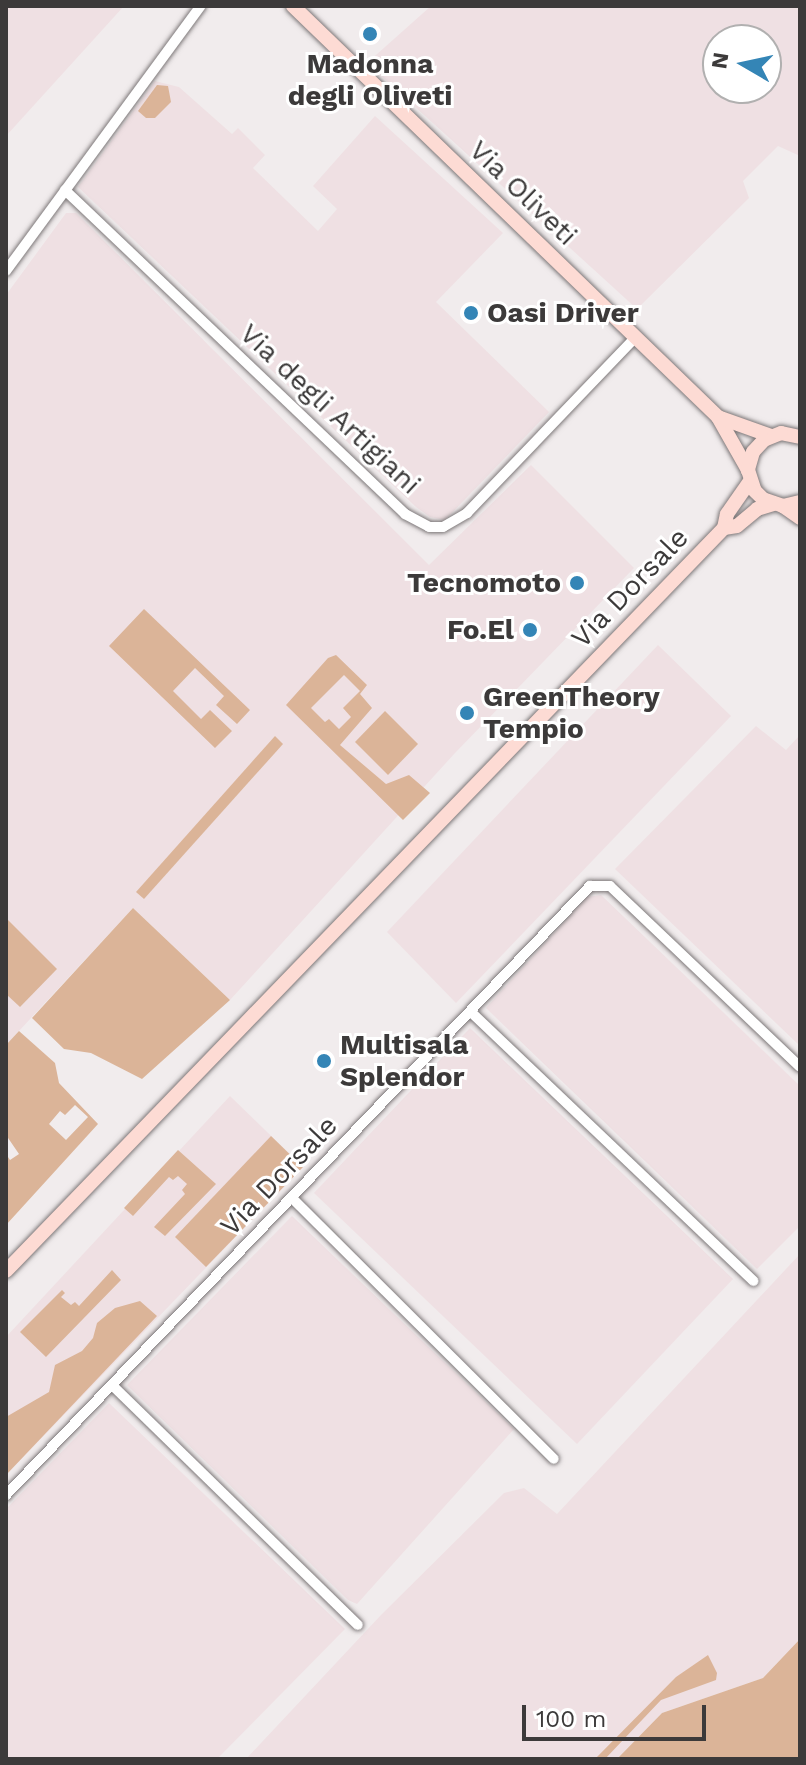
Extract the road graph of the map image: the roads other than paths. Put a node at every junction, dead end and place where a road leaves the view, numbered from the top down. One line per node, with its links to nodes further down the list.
1 (201, 6): 3 (street)
2 (293, 6): 5 (street, Via Oliveti)
3 (65, 190): 4 (street); 5 (street, Via degli Artigiani)
4 (6, 271)
5 (635, 338): 6 (street, Via Oliveti)
6 (718, 417): 8 (street, Via Oliveti); 10 (street, Via Oliveti)
7 (800, 428): 8 (street)
8 (776, 435): 9 (street, Via Oliveti); 10 (street, Via Dorsale)
9 (800, 437)
10 (749, 475): 12 (street, Via Oliveti); 14 (street, Via Dorsale)
11 (800, 502): 12 (street, Via Dorsale)
12 (778, 505): 13 (street); 14 (street, Via Dorsale)
13 (800, 518)
14 (724, 528): 18 (street, Via Dorsale)
15 (471, 1012): 16 (street, Via Dorsale); 17 (street, Via Dorsale); 19 (street)
16 (800, 1067)
17 (293, 1199): 20 (street, Via Dorsale); 21 (street)
18 (6, 1271)
19 (753, 1281)
20 (113, 1386): 22 (street, Via Dorsale); 23 (street)
21 (554, 1459)
22 (6, 1495)
23 (358, 1625)

